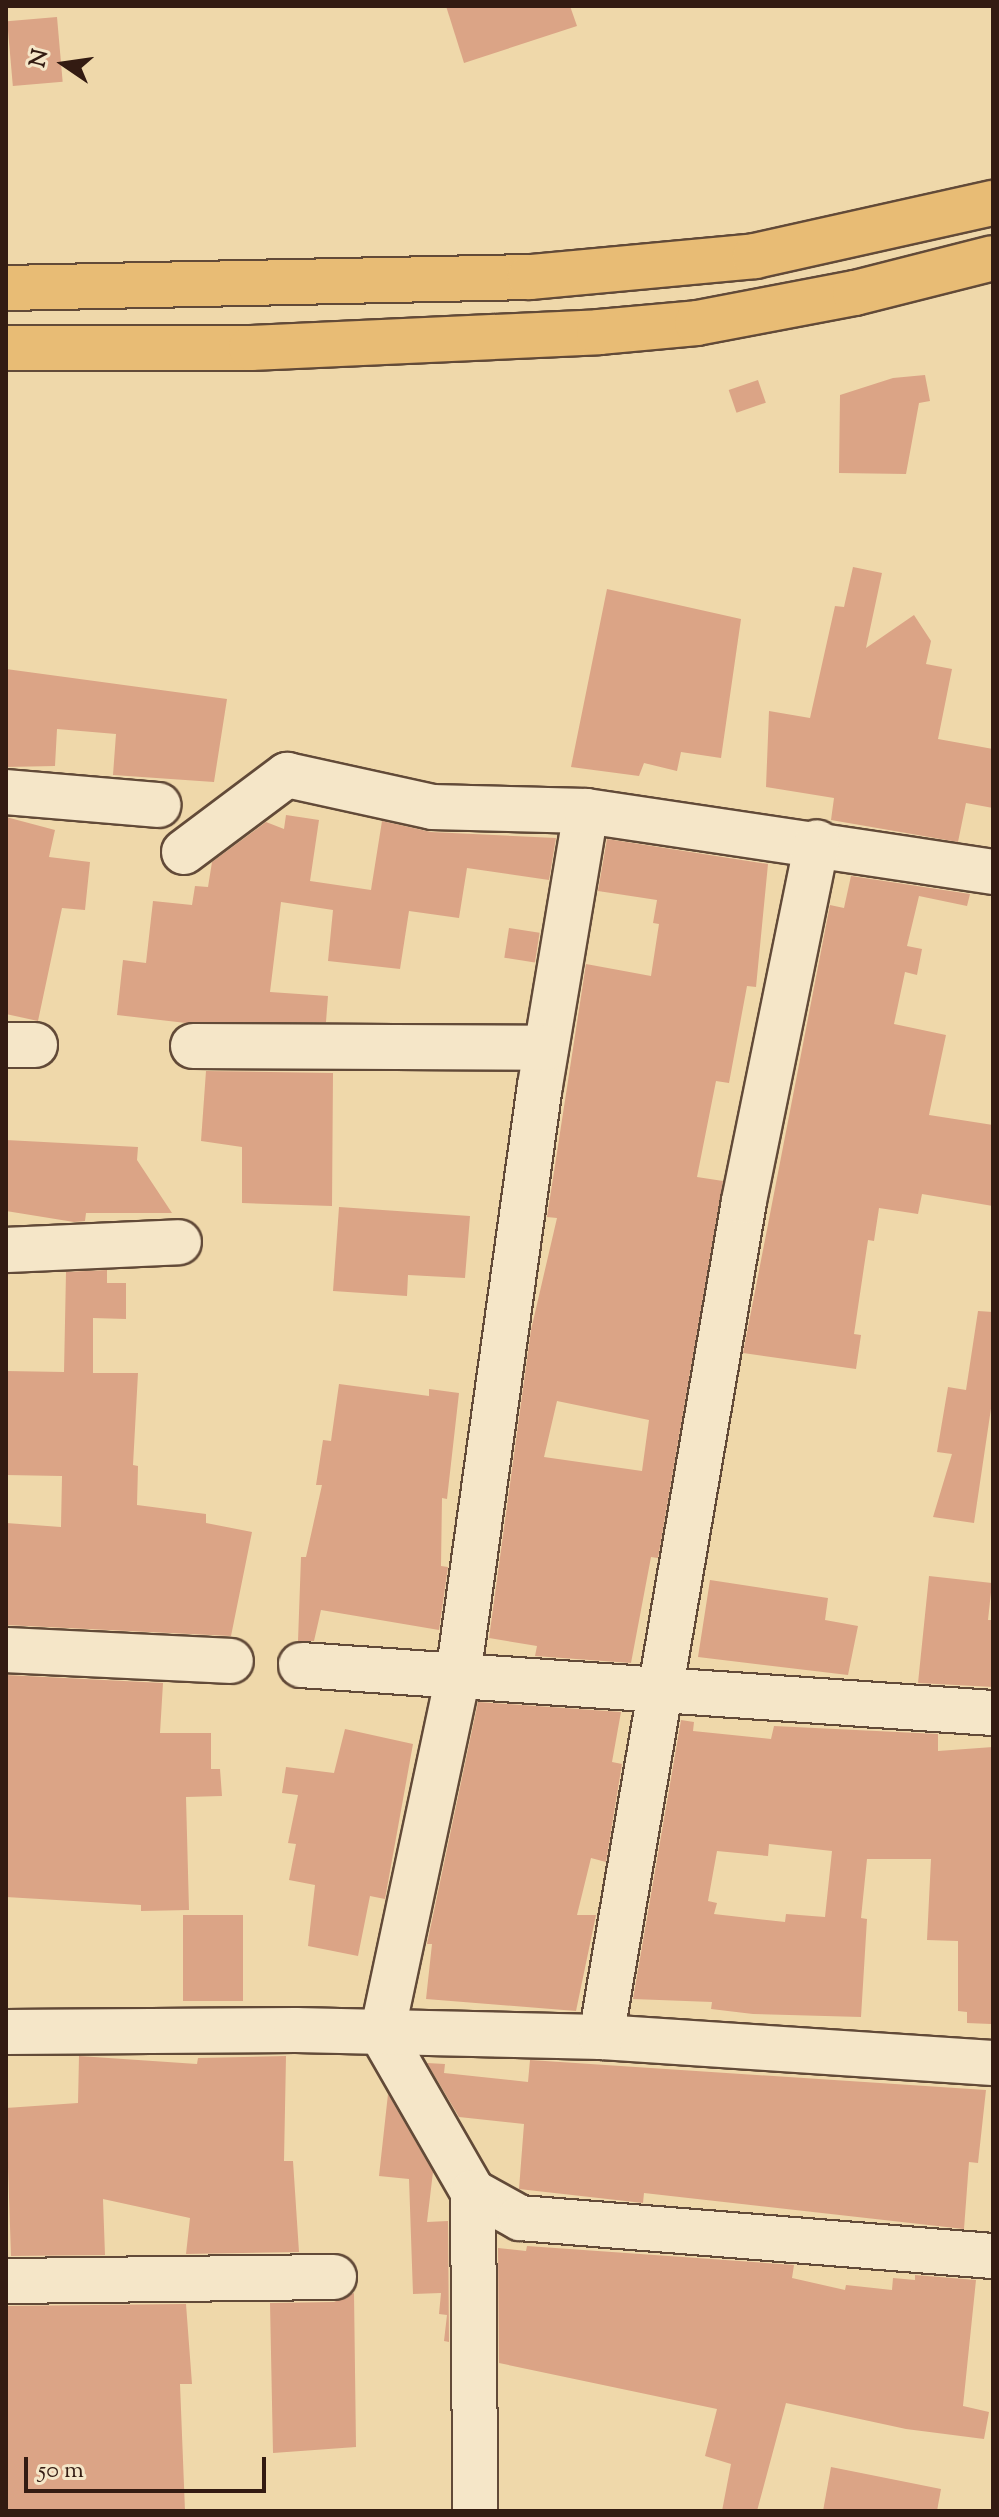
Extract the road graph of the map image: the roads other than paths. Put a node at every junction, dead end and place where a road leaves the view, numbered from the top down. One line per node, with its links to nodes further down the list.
1 (993, 203): 3 (main road)
2 (993, 258): 4 (main road)
3 (6, 288)
4 (6, 348)
5 (6, 792): 6 (street)
6 (158, 805)
7 (586, 811): 8 (street); 9 (street); 12 (street)
8 (817, 842): 10 (street); 19 (street)
9 (184, 852)
10 (993, 872)
11 (193, 1046): 12 (street)
12 (546, 1048): 18 (street)
13 (179, 1242): 14 (street)
14 (6, 1250)
15 (6, 1650): 16 (street)
16 (231, 1661)
17 (301, 1665): 18 (street)
18 (458, 1676): 19 (street); 22 (street)
19 (658, 1690): 20 (street); 23 (street)
20 (993, 1713)
21 (6, 2032): 22 (street)
22 (371, 2034): 23 (street); 25 (street)
23 (601, 2037): 24 (street)
24 (993, 2063)
25 (473, 2192): 26 (street); 29 (street)
26 (993, 2256)
27 (334, 2277): 28 (street)
28 (6, 2281)
29 (475, 2511)

